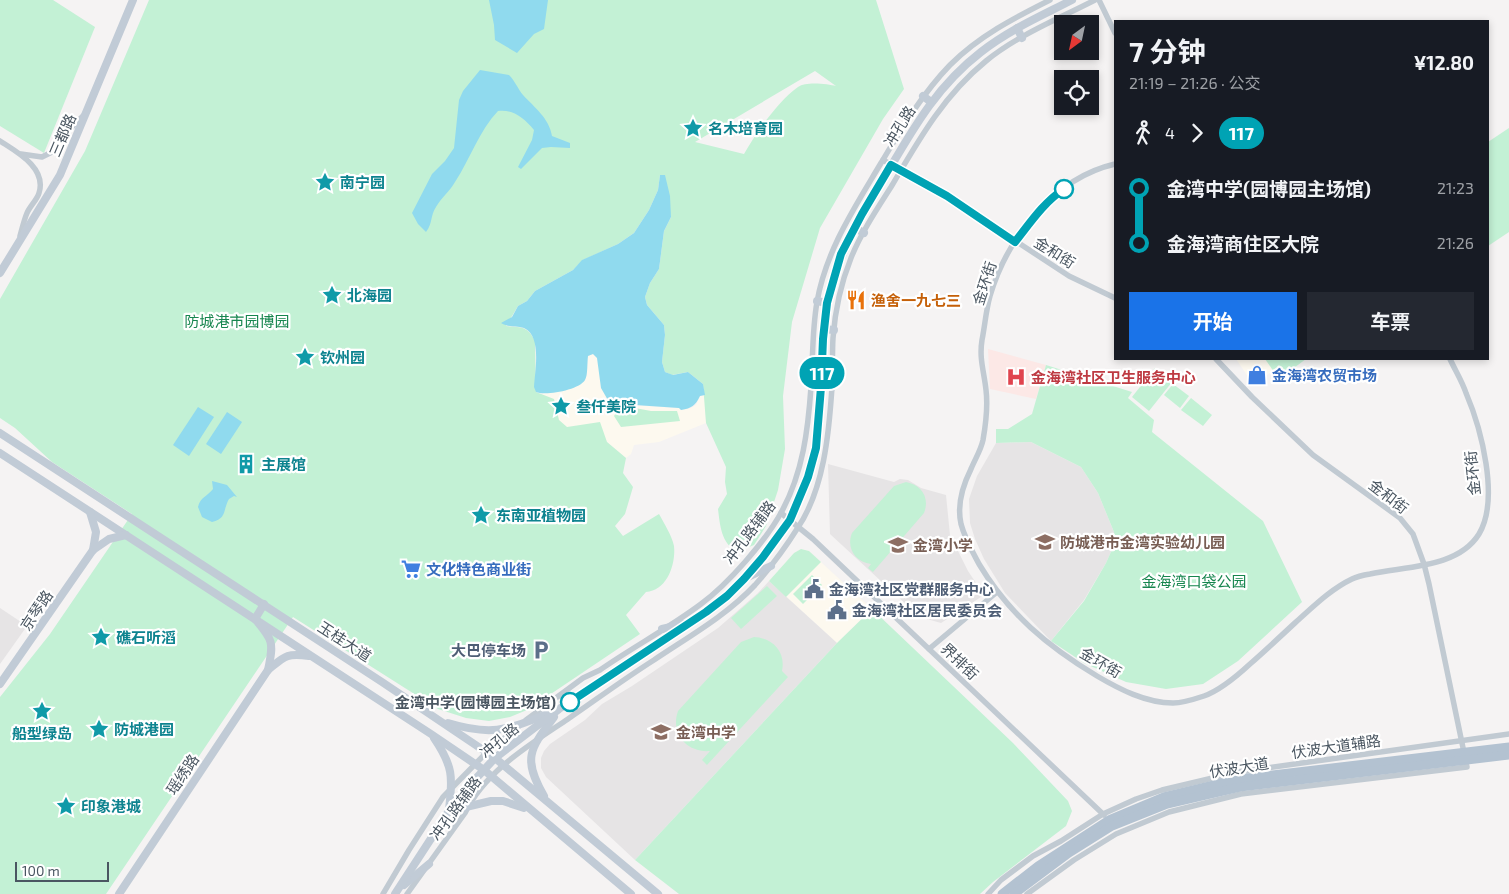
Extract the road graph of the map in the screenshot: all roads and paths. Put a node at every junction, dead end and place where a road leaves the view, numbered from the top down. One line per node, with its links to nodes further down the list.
1 (133, 0): 11 (main road, 三都路)
2 (1050, 0): 9 (street, 冲孔路辅路)
3 (1072, 0): 6 (main road, 冲孔路)
4 (1095, 0): 8 (street, 冲孔路辅路)
5 (1099, 0): 7 (street)
6 (1017, 28): 8 (main road); 10 (main road, 冲孔路)
7 (1114, 32)
8 (1022, 38): 17 (street, 冲孔路辅路)
9 (923, 96): 10 (main road); 14 (street, 冲孔路辅路)
10 (931, 102): 16 (main road, 冲孔路)
11 (87, 113): 13 (street); 21 (main road, 三都路)
12 (0, 141): 13 (street)
13 (21, 154): 21 (street)
14 (883, 160): 16 (street, 金和街); 24 (street, 冲孔路辅路)
15 (1114, 164): 20 (street, 金环街)
16 (891, 165): 17 (street, 金和街); 18 (main road, 冲孔路)
17 (900, 170): 19 (street, 冲孔路辅路); 20 (street, 金和街)
18 (855, 228): 19 (main road); 25 (main road, 冲孔路)
19 (864, 233): 27 (street, 冲孔路辅路)
20 (1015, 242): 23 (street, 金和街); 45 (street, 金环街)
21 (18, 246): 22 (main road, 三都路)
22 (0, 273)
23 (1114, 298)
24 (817, 300): 25 (main road); 37 (street, 冲孔路辅路)
25 (827, 303): 26 (main road, 冲孔路)
26 (824, 329): 27 (main road); 30 (main road, 冲孔路)
27 (834, 330): 31 (street, 冲孔路辅路)
28 (1217, 360): 42 (street, 金和街)
29 (1450, 360): 42 (street, 金环街)
30 (821, 387): 31 (main road); 38 (main road, 冲孔路)
31 (832, 387): 39 (street, 冲孔路辅路)
32 (0, 433): 34 (main road, 玉桂大道)
33 (0, 453): 35 (main road, 玉桂大道)
34 (44, 462): 35 (main road); 46 (main road, 玉桂大道)
35 (35, 476): 36 (main road, 玉桂大道)
36 (90, 512): 40 (main road, 玉桂大道); 41 (main road)
37 (781, 513): 38 (street, 界排街); 49 (street, 冲孔路辅路)
38 (790, 520): 39 (street, 界排街); 44 (main road, 冲孔路)
39 (799, 526): 43 (street, 冲孔路辅路); 50 (street, 界排街)
40 (126, 535): 41 (main road); 47 (main road, 玉桂大道)
41 (93, 550): 54 (main road, 京琴路)
42 (1424, 564): 45 (street, 金环街); 62 (street, 金和街)
43 (771, 566): 44 (main road); 61 (street, 冲孔路辅路)
44 (744, 579): 48 (main road, 冲孔路)
45 (997, 592): 50 (street)
46 (264, 604): 47 (main road); 53 (main road, 玉桂大道)
47 (255, 619): 51 (main road, 玉桂大道); 52 (main road)
48 (691, 623): 49 (main road); 56 (main road, 冲孔路)
49 (662, 629): 58 (street, 冲孔路辅路)
50 (929, 648): 78 (street, 界排街)
51 (313, 657): 52 (main road); 55 (main road, 玉桂大道)
52 (268, 670): 81 (main road, 瑶绣路)
53 (365, 670): 55 (main road); 57 (main road, 玉桂大道)
54 (0, 684)
55 (356, 684): 59 (main road, 玉桂大道)
56 (559, 709): 58 (main road); 61 (main road); 66 (main road, 冲孔路)
57 (441, 721): 58 (main road); 64 (main road, 玉桂大道)
58 (522, 724): 64 (street, 冲孔路辅路)
59 (431, 734): 68 (main road, 玉桂大道); 73 (main road)
60 (1509, 734): 62 (street, 伏波大道辅路)
61 (537, 739): 69 (street, 冲孔路辅路); 74 (main road)
62 (1462, 741): 67 (street, 金和街); 72 (street, 伏波大道辅路)
63 (1509, 747): 67 (main road, 伏波大道)
64 (487, 752): 66 (main road, 玉桂大道); 68 (street, 冲孔路辅路)
65 (1509, 756): 67 (main road, 伏波大道)
66 (495, 758): 69 (main road, 玉桂大道); 70 (main road, 冲孔路)
67 (1466, 760): 72 (main road, 伏波大道); 78 (main road, 伏波大道)
68 (476, 764): 70 (main road, 玉桂大道); 73 (street, 冲孔路辅路)
69 (504, 765): 71 (street, 冲孔路辅路); 74 (main road, 玉桂大道)
70 (484, 770): 71 (main road, 玉桂大道); 77 (main road, 冲孔路)
71 (492, 777): 75 (street, 冲孔路辅路); 76 (main road, 玉桂大道)
72 (1203, 783): 78 (main road, 伏波大道)
73 (452, 790): 77 (main road); 82 (street, 冲孔路辅路)
74 (547, 801): 85 (main road, 玉桂大道)
75 (468, 807): 76 (main road); 77 (main road); 79 (street, 冲孔路辅路)
76 (529, 809): 84 (main road, 玉桂大道)
77 (449, 812): 80 (main road, 冲孔路)
78 (1110, 823): 86 (street); 87 (main road, 伏波大道); 88 (main road, 伏波大道); 89 (street)
79 (429, 864): 80 (main road); 83 (street, 冲孔路辅路)
80 (397, 892)
81 (119, 894)
82 (383, 894)
83 (407, 894)
84 (631, 894)
85 (658, 894)
86 (988, 894)
87 (1002, 894)
88 (1014, 894)
89 (1027, 894)

